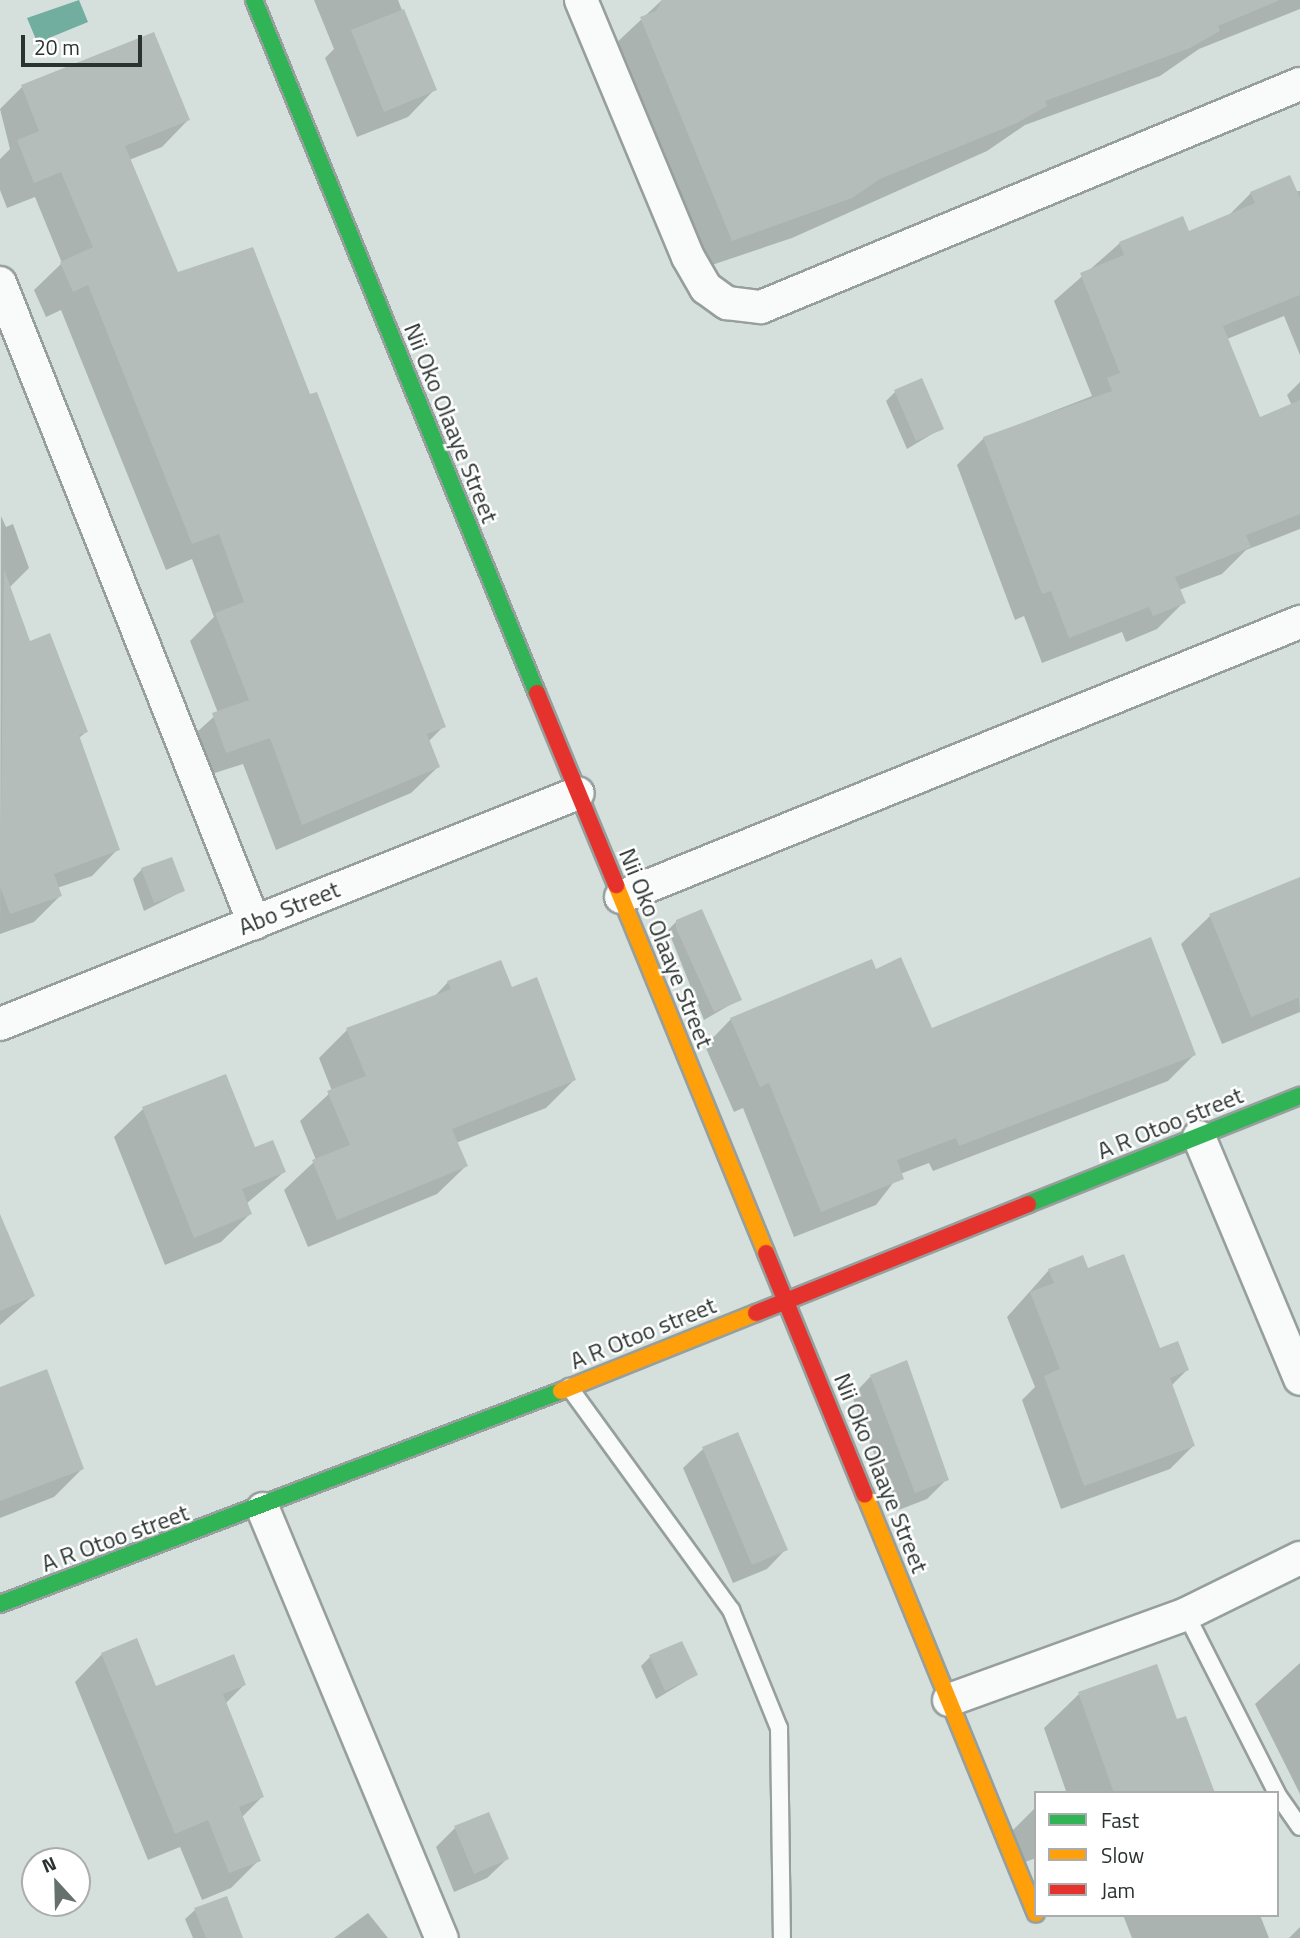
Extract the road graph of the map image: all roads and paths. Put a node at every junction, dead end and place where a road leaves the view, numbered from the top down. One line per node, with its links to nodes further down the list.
1 (254, 0): 6 (street, Nii Oko Olaaye Street)
2 (581, 0): 3 (street)
3 (1300, 83)
4 (0, 283): 8 (street)
5 (1300, 622): 7 (street)
6 (578, 793): 7 (street, Nii Oko Olaaye Street); 8 (street, Abo Street)
7 (621, 897): 12 (street, Nii Oko Olaaye Street)
8 (254, 923): 9 (street, Abo Street)
9 (0, 1024)
10 (1300, 1097): 11 (street, A R Otoo street)
11 (1199, 1137): 12 (street, A R Otoo street); 13 (street)
12 (786, 1301): 14 (street, A R Otoo street); 19 (street, Nii Oko Olaaye Street)
13 (1300, 1379)
14 (569, 1387): 15 (street, A R Otoo street); 25 (lane)
15 (263, 1509): 17 (street, A R Otoo street); 24 (street)
16 (1300, 1558): 18 (street)
17 (0, 1604)
18 (1186, 1614): 19 (street); 20 (lane)
19 (949, 1700): 23 (street, Nii Oko Olaaye Street)
20 (1276, 1791)
21 (1279, 1796): 22 (lane)
22 (1300, 1826)
23 (1034, 1908)
24 (442, 1938)
25 (782, 1938)

